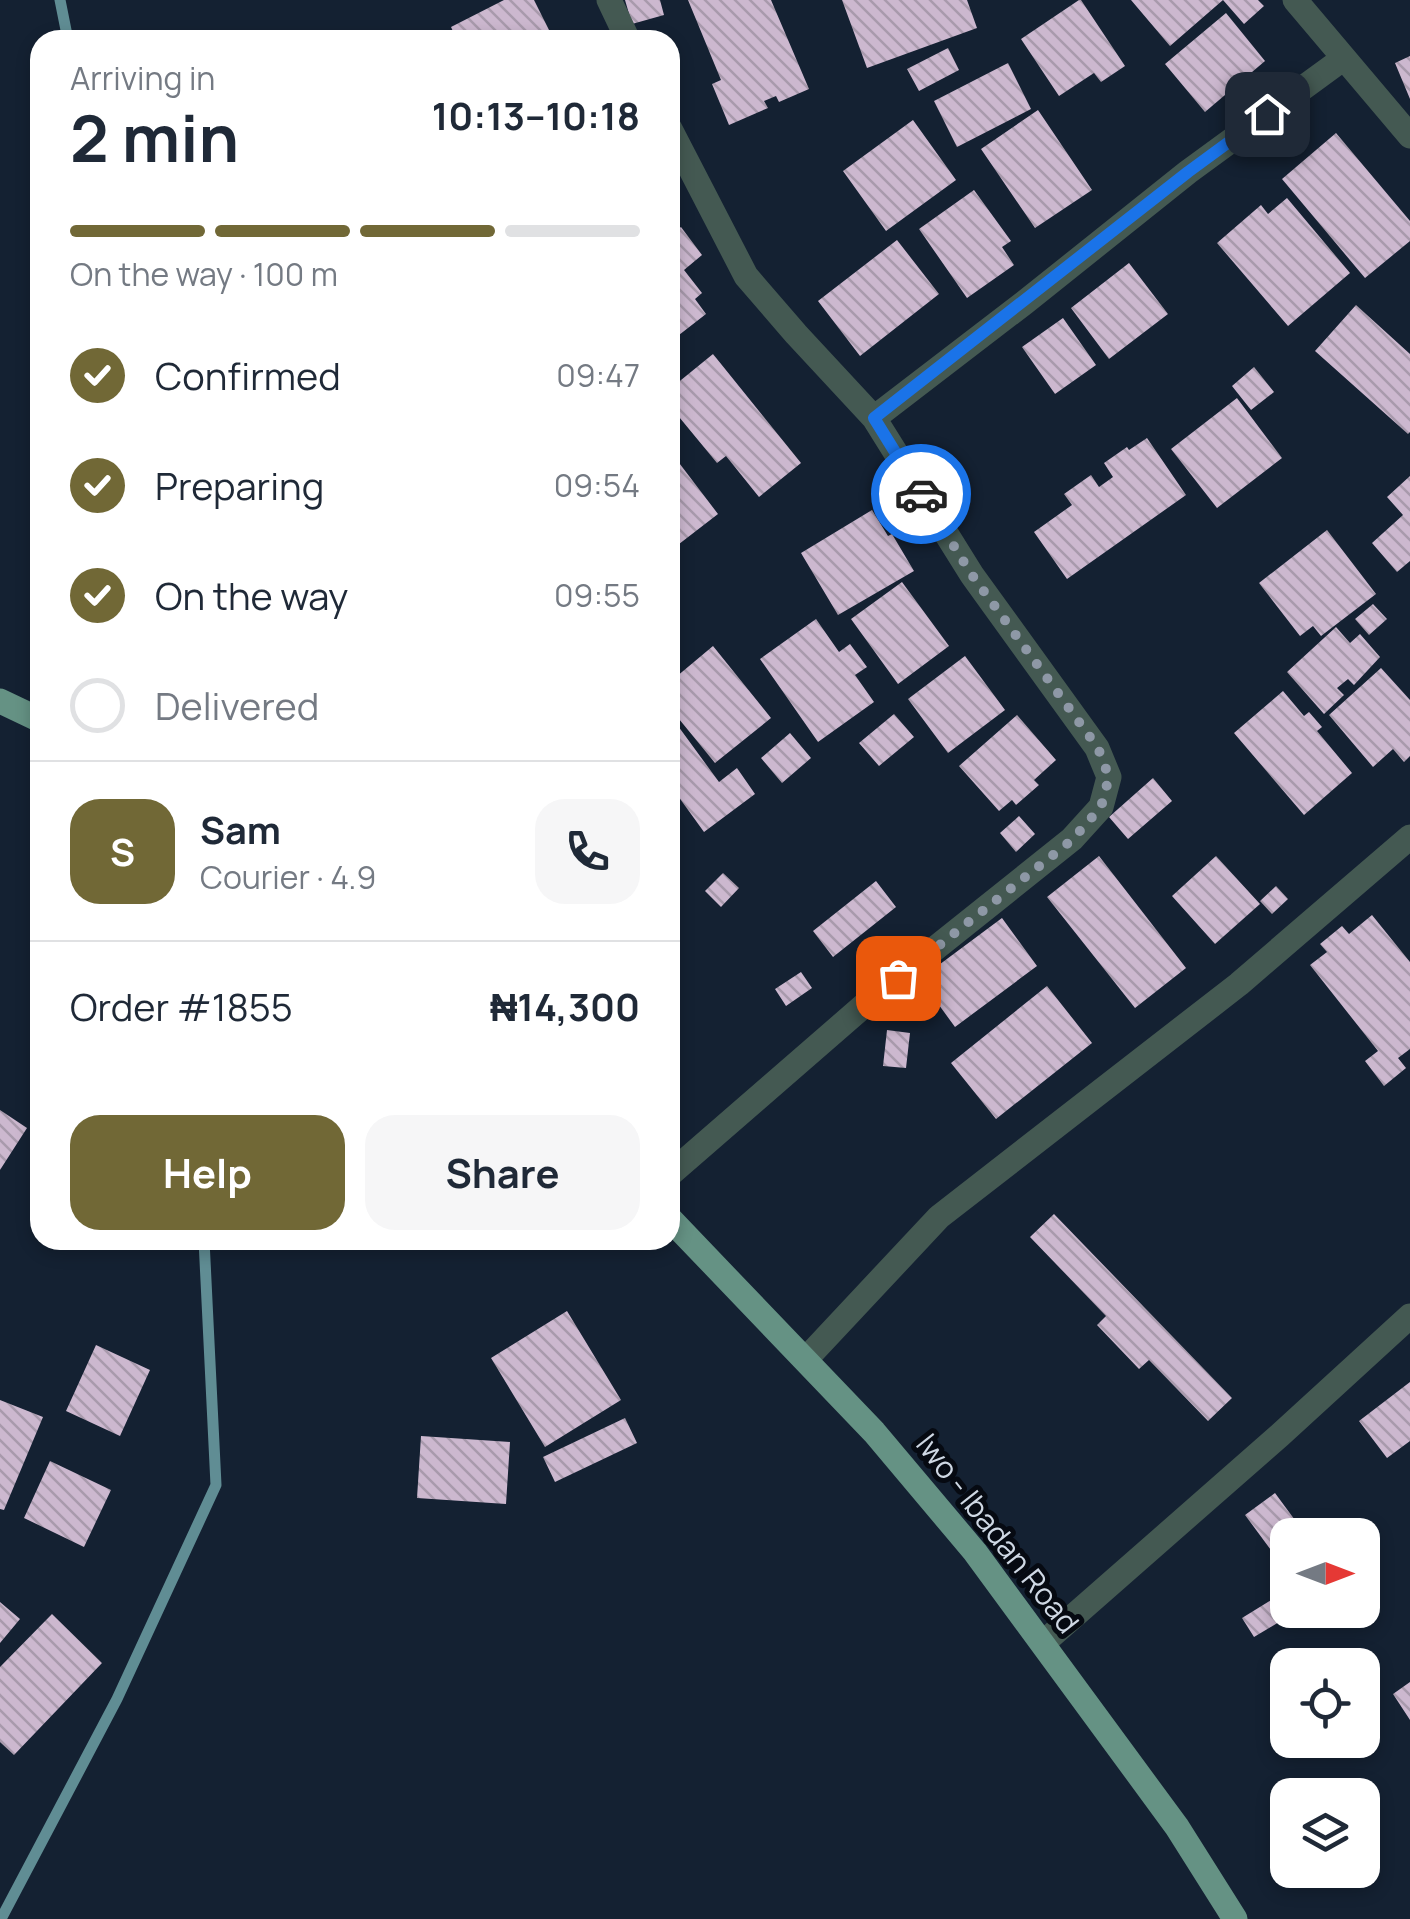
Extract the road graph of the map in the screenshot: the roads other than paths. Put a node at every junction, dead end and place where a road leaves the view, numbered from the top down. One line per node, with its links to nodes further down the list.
1 (609, 0): 3 (street)
2 (1296, 0): 4 (street)
3 (623, 30)
4 (1344, 58): 5 (street); 7 (street)
5 (1410, 136)
6 (680, 150): 7 (street)
7 (874, 418): 11 (street)
8 (0, 701): 9 (main road)
9 (30, 715)
10 (1410, 837): 14 (street)
11 (680, 1165)
12 (680, 1228): 14 (main road, Iwo - Ibadan Road)
13 (1410, 1316): 15 (street)
14 (806, 1360): 15 (main road, Iwo - Ibadan Road)
15 (1043, 1643): 16 (main road, Iwo - Ibadan Road)
16 (1235, 1919)

